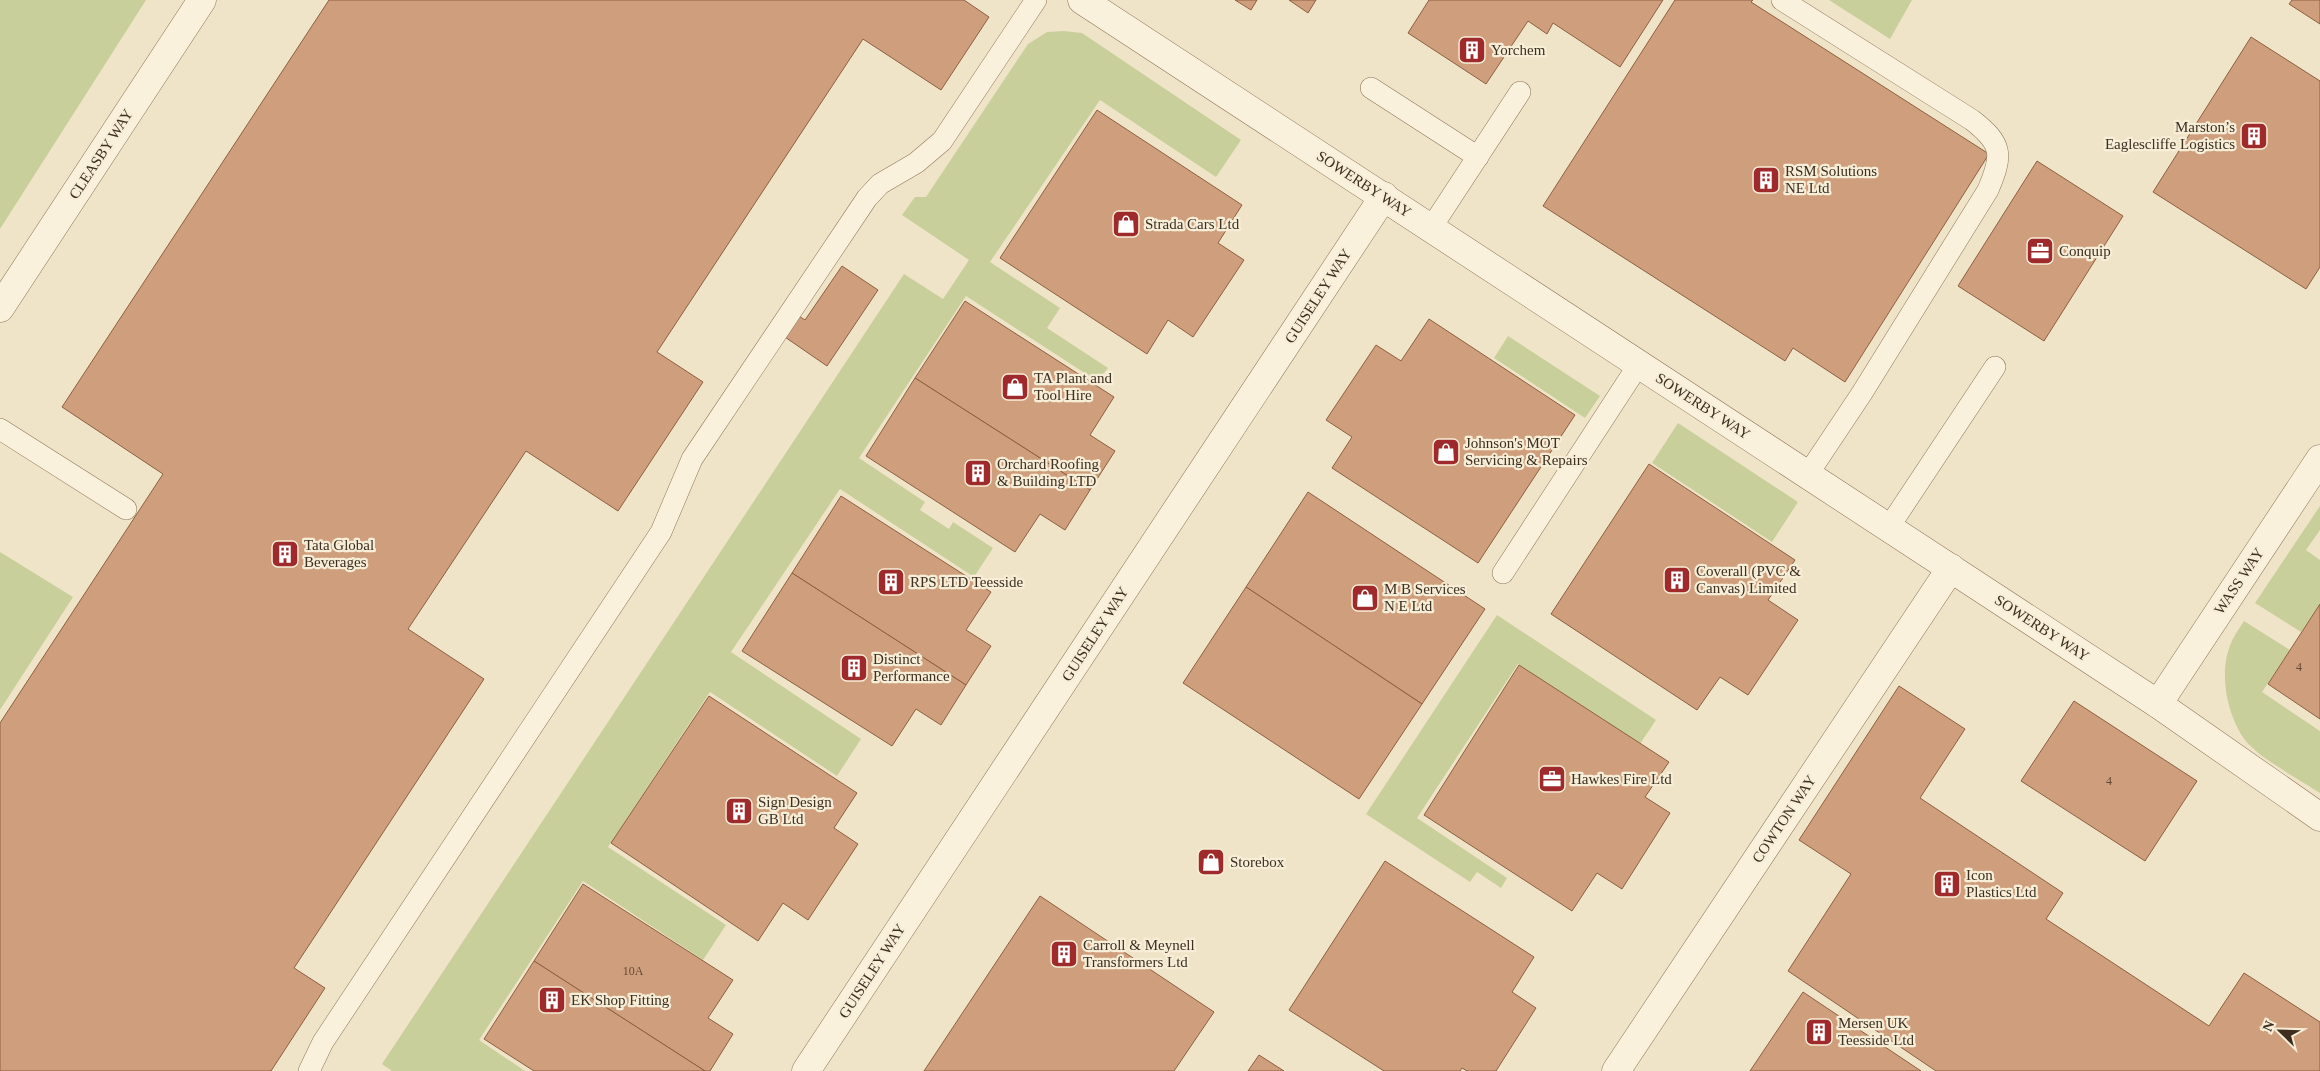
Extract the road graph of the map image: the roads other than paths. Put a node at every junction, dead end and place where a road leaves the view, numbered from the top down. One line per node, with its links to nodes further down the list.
1 (202, 0): 10 (street, CLEASBY WAY)
2 (1036, 0): 22 (lane)
3 (1082, 0): 8 (street, SOWERBY WAY)
4 (1782, 0): 15 (lane)
5 (1371, 88): 7 (lane)
6 (1520, 92): 7 (lane)
7 (1478, 157): 9 (lane)
8 (1384, 196): 9 (street, SOWERBY WAY); 23 (street, GUISELEY WAY)
9 (1431, 228): 11 (street, SOWERBY WAY)
10 (0, 308)
11 (1639, 364): 15 (street, SOWERBY WAY); 19 (lane)
12 (1995, 367): 17 (lane)
13 (0, 429): 16 (lane)
14 (2320, 459): 20 (street, WASS WAY)
15 (1808, 474): 17 (street, SOWERBY WAY)
16 (126, 509)
17 (1889, 527): 18 (street, SOWERBY WAY)
18 (1951, 568): 20 (street, SOWERBY WAY); 24 (street, COWTON WAY)
19 (1503, 573)
20 (2158, 704): 21 (street, SOWERBY WAY)
21 (2320, 817)
22 (309, 1071)
23 (806, 1071)
24 (1616, 1071)

